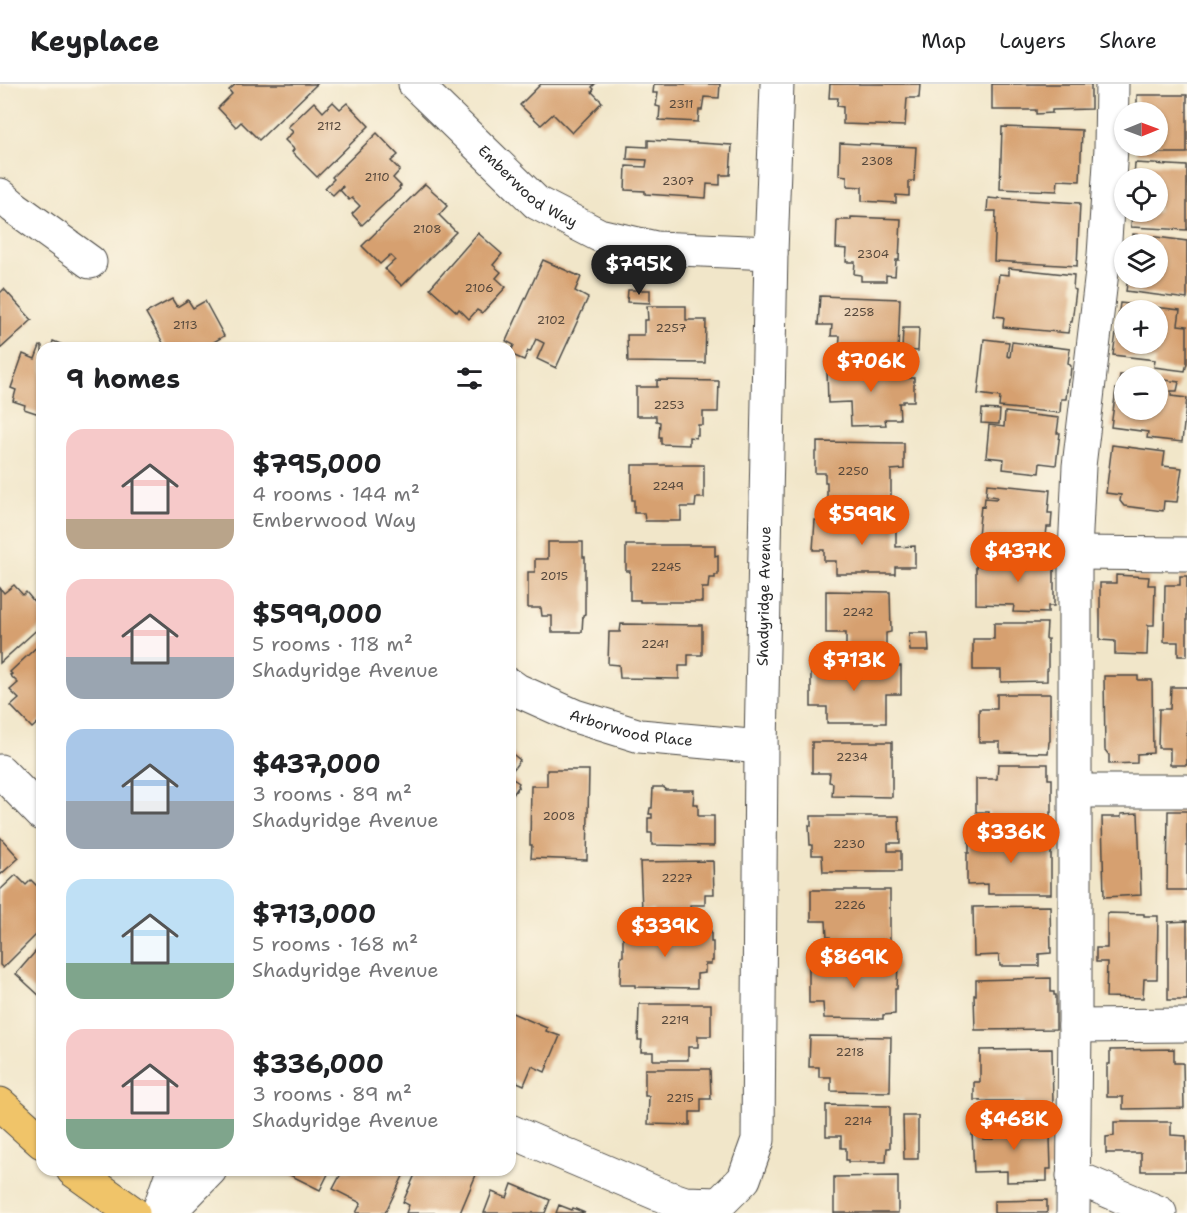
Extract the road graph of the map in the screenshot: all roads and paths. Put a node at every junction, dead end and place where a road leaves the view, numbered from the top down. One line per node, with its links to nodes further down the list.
1 (415, 84): 5 (street, Emberwood Way)
2 (777, 84): 5 (street, Shadyridge Avenue)
3 (1112, 84): 7 (street)
4 (0, 195): 6 (street)
5 (771, 253): 10 (street, Shadyridge Avenue)
6 (90, 262)
7 (1075, 553): 8 (street); 12 (street)
8 (1187, 554)
9 (516, 689): 10 (street, Arborwood Place)
10 (761, 747): 18 (street, Shadyridge Avenue)
11 (0, 771): 14 (street)
12 (1075, 791): 13 (street); 15 (street)
13 (1187, 791)
14 (36, 808)
15 (1075, 1026): 16 (street); 23 (street)
16 (1187, 1026)
17 (0, 1104): 19 (main road)
18 (516, 1134)
19 (36, 1137)
20 (81, 1176): 24 (main road)
21 (171, 1176): 25 (street)
22 (204, 1176): 26 (street)
23 (1073, 1176): 27 (street); 28 (street)
24 (133, 1213)
25 (158, 1213)
26 (168, 1213)
27 (1072, 1213)
28 (1160, 1213)

